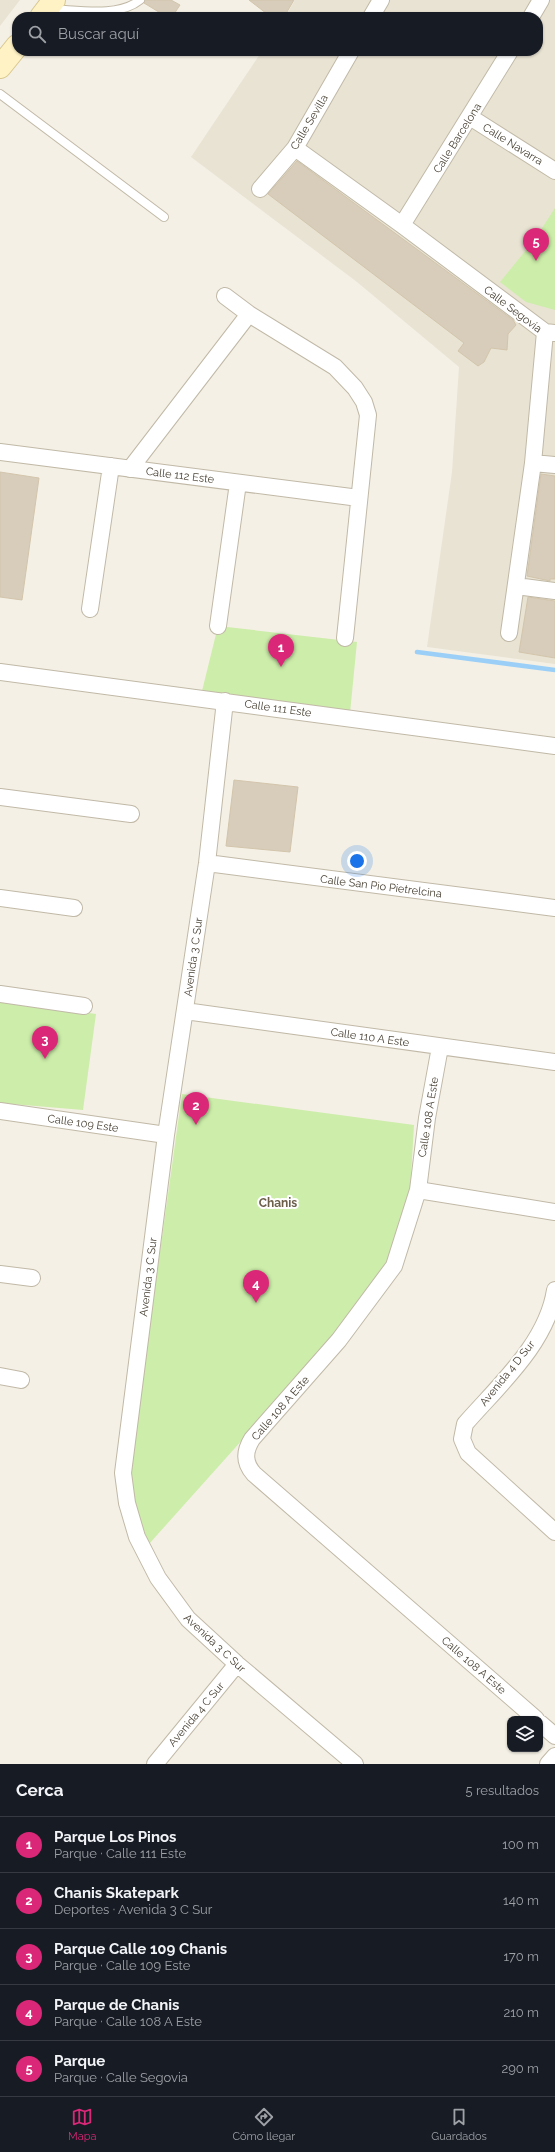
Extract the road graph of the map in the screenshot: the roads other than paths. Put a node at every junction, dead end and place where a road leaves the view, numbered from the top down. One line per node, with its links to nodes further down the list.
1 (140, 0): 4 (lane)
2 (381, 0): 5 (street)
3 (541, 0): 6 (street)
4 (48, 9)
5 (374, 12)
6 (534, 12)
7 (12, 52): 10 (main road)
8 (348, 56): 13 (street, Calle Sevilla)
9 (507, 56): 12 (street, Calle Barcelona)
10 (0, 67)
11 (0, 94): 16 (lane)
12 (470, 117): 14 (street, Calle Navarra); 17 (street, Calle Barcelona)
13 (295, 148): 15 (street, Calle Sevilla); 17 (street, Calle Segovia)
14 (555, 171)
15 (260, 190)
16 (164, 217)
17 (402, 225): 20 (street, Calle Segovia)
18 (225, 296): 19 (street)
19 (249, 314): 25 (street); 27 (street)
20 (550, 332): 22 (street, Calle Segovia)
21 (0, 452): 24 (street, Calle 112 Este)
22 (533, 463): 23 (street); 28 (street, Calle Segovia)
23 (555, 465)
24 (111, 466): 25 (street, Calle 112 Este); 30 (street)
25 (130, 468): 26 (street, Calle 112 Este)
26 (238, 482): 27 (street, Calle 112 Este); 31 (street)
27 (359, 498): 33 (street)
28 (516, 586): 29 (street); 32 (street, Calle Segovia)
29 (555, 591)
30 (90, 609)
31 (218, 626)
32 (509, 633)
33 (345, 638)
34 (0, 672): 35 (street, Calle 111 Este)
35 (225, 701): 36 (street, Calle 111 Este); 39 (street, Avenida 3 C Sur)
36 (555, 746)
37 (0, 797): 38 (street)
38 (131, 814)
39 (207, 863): 42 (street, Calle San Pio Pietrelcina); 45 (street, Avenida 3 C Sur)
40 (0, 898): 41 (street)
41 (74, 908)
42 (555, 908)
43 (0, 994): 44 (street)
44 (84, 1006)
45 (185, 1011): 46 (street, Calle 110 A Este); 49 (street, Avenida 3 C Sur)
46 (440, 1047): 47 (street, Calle 110 A Este); 50 (street, Calle 108 A Este)
47 (555, 1062)
48 (0, 1111): 49 (street, Calle 109 Este)
49 (166, 1135): 58 (street, Avenida 3 C Sur)
50 (418, 1190): 51 (street); 59 (street, Calle 108 A Este)
51 (555, 1212)
52 (0, 1274): 53 (street)
53 (32, 1278)
54 (555, 1290): 57 (street, Avenida 4 D Sur)
55 (0, 1376): 56 (street)
56 (21, 1380)
57 (555, 1532)
58 (237, 1664): 63 (street, Avenida 4 C Sur); 64 (street, Avenida 3 C Sur)
59 (533, 1716)
60 (543, 1726): 61 (street)
61 (555, 1736)
62 (555, 1756): 65 (street)
63 (155, 1764)
64 (355, 1764)
65 (548, 1764)

